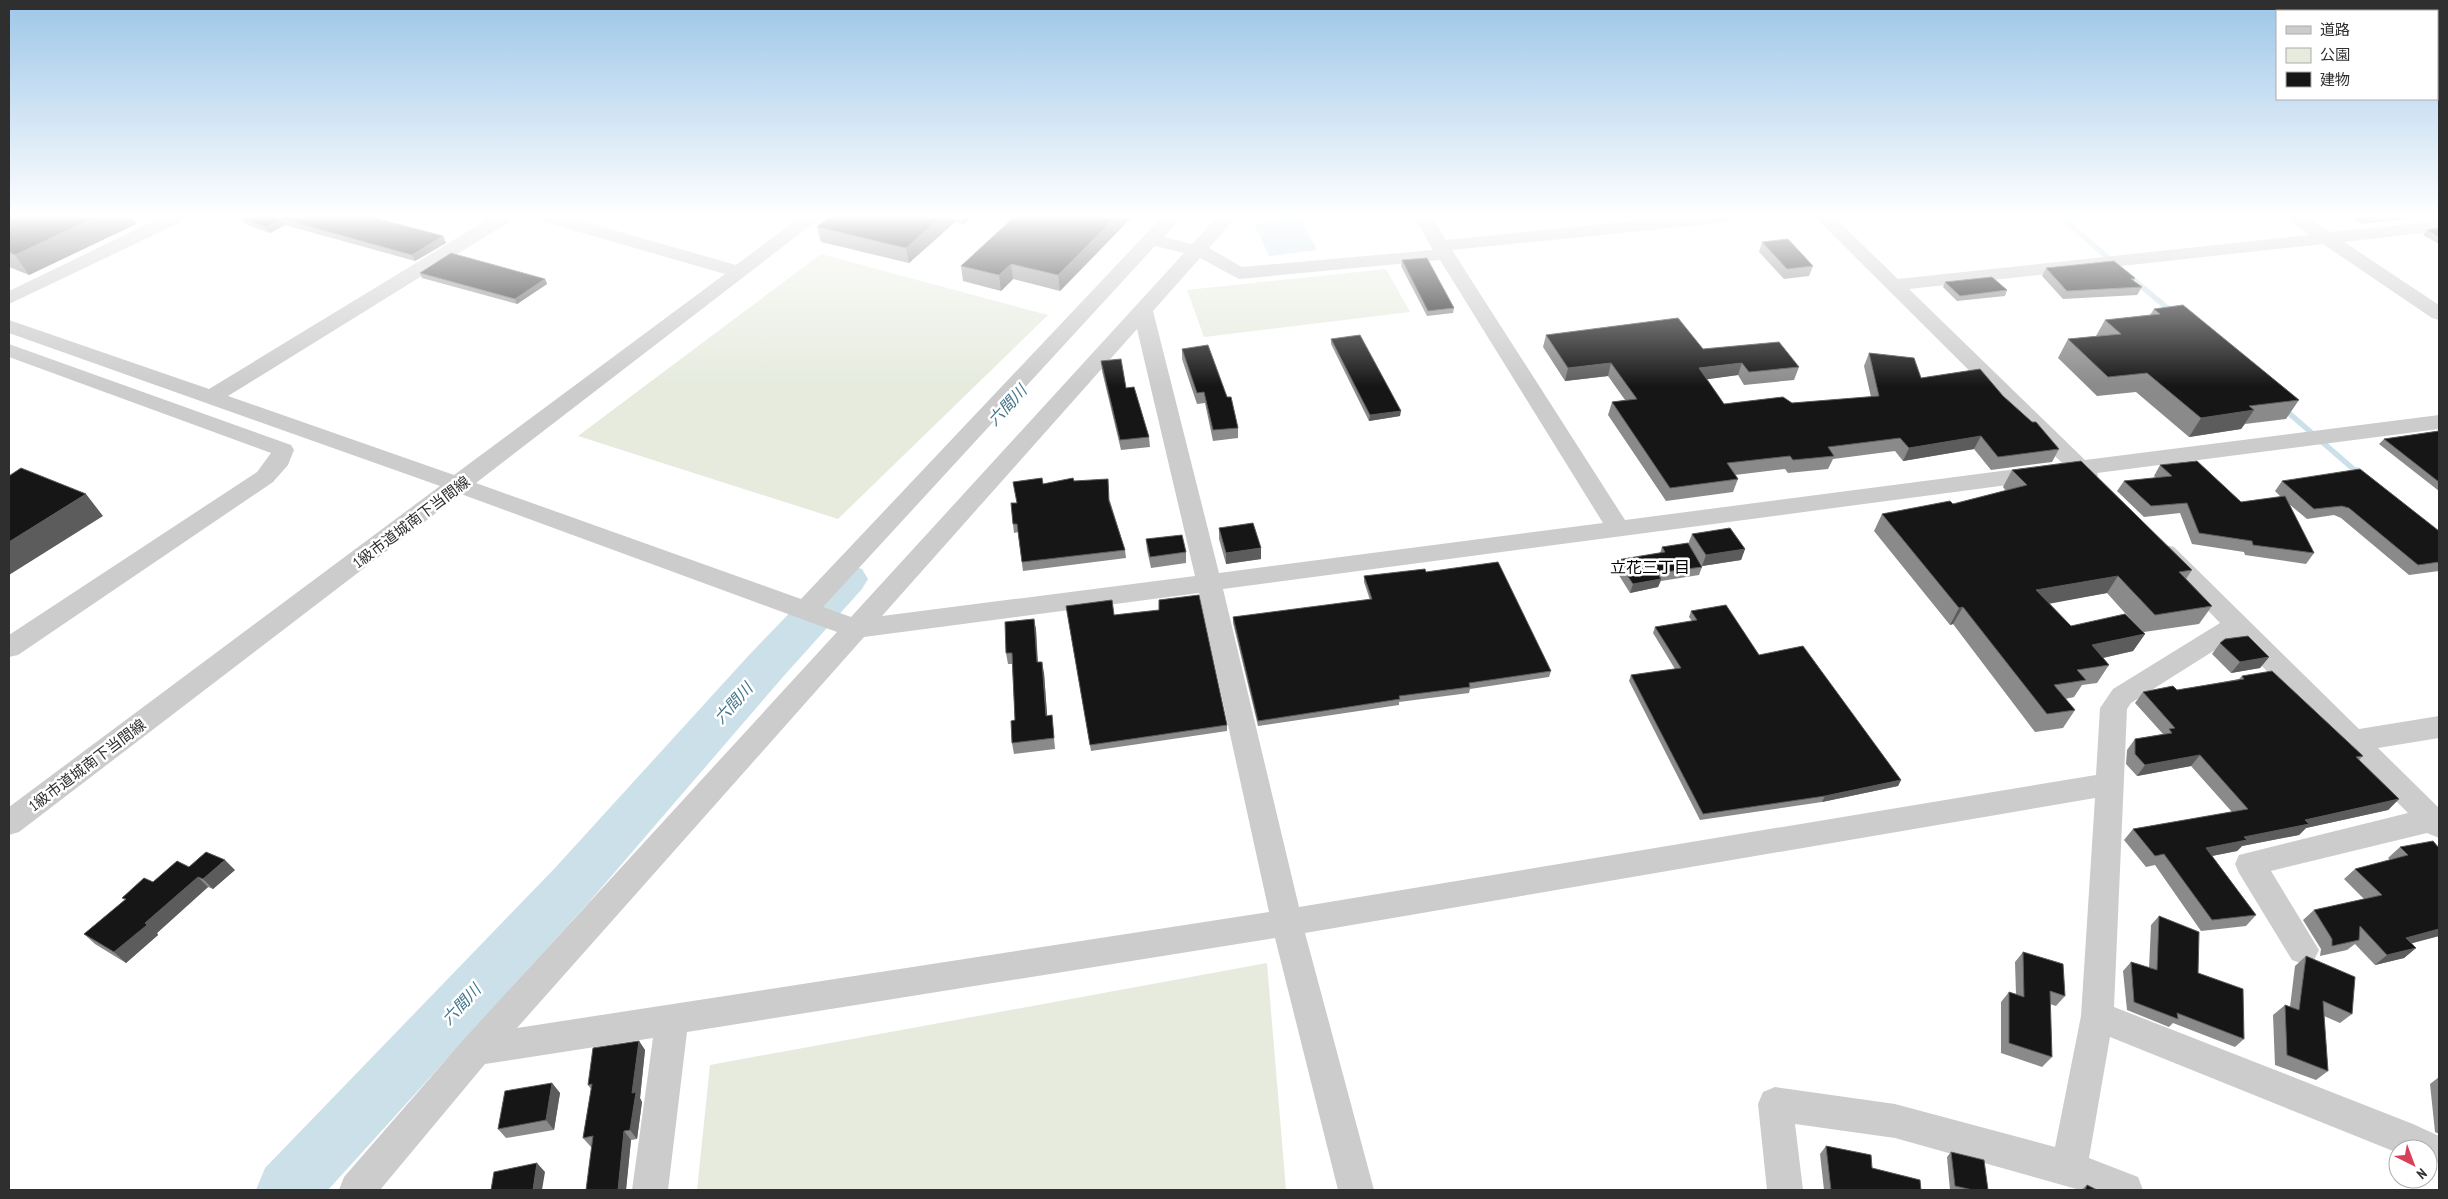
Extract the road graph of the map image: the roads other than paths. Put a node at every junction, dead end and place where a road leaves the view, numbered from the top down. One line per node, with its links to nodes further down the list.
1 (59, 274): 11 (street)
2 (412, 274): 16 (street)
3 (737, 274): 19 (street, 1級市道城南下当間線)
4 (1118, 274): 24 (street)
5 (1176, 274): 12 (street)
6 (1457, 274): 21 (street)
7 (1883, 274): 10 (street)
8 (1996, 274): 10 (street)
9 (2379, 274): 13 (street)
10 (1894, 285): 18 (street)
11 (9, 298)
12 (1143, 311): 23 (street); 26 (street)
13 (2439, 314)
14 (9, 326): 16 (street)
15 (9, 350): 27 (street)
16 (211, 397): 19 (street)
17 (2439, 422): 18 (street)
18 (2079, 468): 20 (street); 21 (street)
19 (460, 485): 24 (street); 32 (street, 1級市道城南下当間線)
20 (2100, 488)
21 (1618, 528): 23 (street)
22 (2148, 536): 25 (street)
23 (1209, 582): 26 (street); 33 (street)
24 (805, 611): 26 (street)
25 (2237, 624): 29 (street); 30 (street)
26 (853, 628): 37 (street)
27 (9, 648)
28 (2439, 727): 29 (street)
29 (2353, 741): 31 (street)
30 (2110, 784): 33 (street); 35 (street)
31 (2436, 822): 34 (street)
32 (9, 823)
33 (1287, 923): 36 (street); 42 (street)
34 (2303, 950)
35 (2097, 1016): 38 (street); 39 (street)
36 (672, 1019): 37 (street); 41 (street)
37 (476, 1050): 40 (street)
38 (2407, 1139)
39 (2069, 1168): 43 (street); 44 (street)
40 (357, 1190)
41 (650, 1190)
42 (1356, 1190)
43 (1785, 1190)
44 (2125, 1190)

